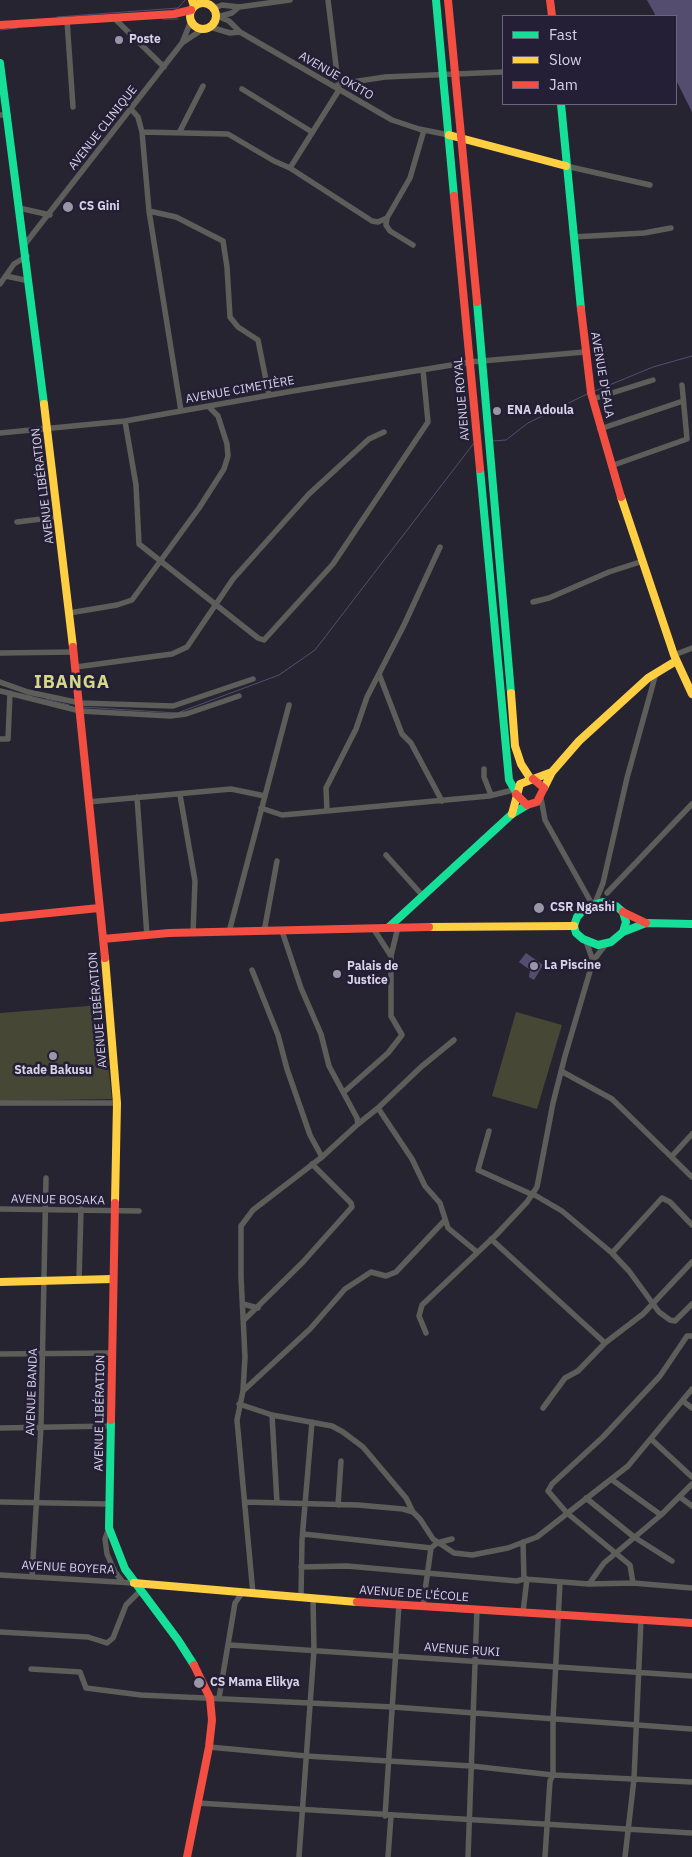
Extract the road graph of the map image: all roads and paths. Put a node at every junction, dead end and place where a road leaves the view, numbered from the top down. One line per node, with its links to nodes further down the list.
1 (290, 0): 8 (street)
2 (328, 0): 25 (street)
3 (436, 0): 23 (street, AVENUE ROYAL)
4 (448, 0): 22 (street, AVENUE ROYAL)
5 (550, 0): 11 (street)
6 (204, 1): 7 (street); 9 (street)
7 (193, 5): 10 (street); 14 (street)
8 (239, 8): 9 (street); 9 (street)
9 (216, 13): 16 (street); 17 (street, AVENUE OKITO)
10 (174, 14): 12 (street); 14 (street)
11 (552, 15)
12 (112, 16): 13 (street); 20 (street)
13 (67, 20): 15 (street); 28 (street)
14 (191, 20): 16 (street); 18 (street, AVENUE CLINIQUE)
15 (0, 25)
16 (207, 28): 17 (street, AVENUE OKITO); 18 (street)
17 (240, 32): 25 (street, AVENUE OKITO)
18 (182, 43): 20 (street, AVENUE CLINIQUE)
19 (0, 63): 30 (street, AVENUE LIBÉRATION)
20 (164, 67): 29 (street, AVENUE CLINIQUE)
21 (502, 72): 22 (street)
22 (455, 74): 23 (street); 36 (street, AVENUE ROYAL)
23 (443, 75): 25 (street); 35 (street, AVENUE ROYAL)
24 (203, 86): 34 (street)
25 (339, 87): 31 (street, AVENUE OKITO); 33 (street)
26 (242, 89): 33 (street)
27 (561, 105): 37 (street, AVENUE D'EALA)
28 (73, 107)
29 (130, 108): 32 (street); 42 (street, AVENUE CLINIQUE)
30 (4, 115): 40 (street, AVENUE LIBÉRATION)
31 (424, 130): 35 (street, AVENUE OKITO); 43 (street)
32 (142, 132): 34 (street); 41 (street)
33 (312, 132): 38 (street)
34 (179, 133): 38 (street)
35 (449, 135): 36 (street); 56 (street, AVENUE ROYAL)
36 (462, 138): 37 (street); 55 (street, AVENUE ROYAL)
37 (566, 166): 39 (street); 47 (street, AVENUE D'EALA)
38 (290, 168): 44 (street)
39 (650, 185)
40 (20, 208): 42 (street); 48 (street, AVENUE LIBÉRATION)
41 (149, 210): 60 (street); 65 (street)
42 (50, 214): 48 (street, AVENUE CLINIQUE)
43 (387, 218): 44 (street); 46 (street)
44 (372, 221): 46 (street)
45 (671, 228): 47 (street)
46 (390, 231): 49 (street)
47 (573, 237): 54 (street, AVENUE D'EALA)
48 (25, 244): 50 (street, AVENUE LIBÉRATION)
49 (413, 245)
50 (26, 256): 51 (street); 52 (street, AVENUE LIBÉRATION)
51 (6, 276): 52 (street); 53 (street)
52 (29, 281): 69 (street, AVENUE LIBÉRATION)
53 (0, 284)
54 (585, 352): 55 (street, AVENUE CIMETIÈRE); 61 (street, AVENUE D'EALA)
55 (482, 361): 56 (street, AVENUE CIMETIÈRE); 99 (street, AVENUE ROYAL)
56 (470, 362): 57 (street, AVENUE CIMETIÈRE); 101 (street, AVENUE ROYAL)
57 (423, 370): 60 (street, AVENUE CIMETIÈRE); 79 (street)
58 (653, 380): 61 (street)
59 (682, 386): 62 (street)
60 (269, 395): 63 (street, AVENUE CIMETIÈRE)
61 (592, 397): 68 (street, AVENUE D'EALA)
62 (683, 401): 68 (street); 72 (street)
63 (222, 404): 64 (street, AVENUE CIMETIÈRE); 66 (street)
64 (209, 407): 65 (street, AVENUE CIMETIÈRE); 66 (street)
65 (181, 411): 67 (street, AVENUE CIMETIÈRE)
66 (218, 416): 77 (street)
67 (125, 422): 69 (street, AVENUE CIMETIÈRE); 77 (street)
68 (600, 429): 72 (street, AVENUE D'EALA)
69 (48, 430): 71 (street, AVENUE CIMETIÈRE); 73 (street, AVENUE LIBÉRATION)
70 (384, 432): 79 (street)
71 (0, 433)
72 (611, 466): 76 (street, AVENUE D'EALA)
73 (58, 516): 74 (street); 80 (street, AVENUE LIBÉRATION)
74 (17, 522)
75 (440, 547): 87 (street)
76 (643, 561): 78 (street); 84 (street, AVENUE D'EALA)
77 (159, 562): 79 (street); 80 (street)
78 (532, 602)
79 (215, 604): 85 (street)
80 (69, 613): 82 (street, AVENUE LIBÉRATION)
81 (692, 648): 84 (street)
82 (74, 652): 83 (street); 85 (street, AVENUE LIBÉRATION)
83 (0, 653)
84 (675, 658): 86 (street); 92 (street, AVENUE D'EALA)
85 (76, 667): 95 (street, AVENUE LIBÉRATION)
86 (656, 673): 98 (street); 117 (street)
87 (379, 674): 107 (street); 112 (street)
88 (254, 679): 95 (street)
89 (0, 682): 95 (street)
90 (0, 690): 91 (street)
91 (10, 693): 95 (street); 96 (street)
92 (692, 694)
93 (239, 696): 95 (street)
94 (289, 706): 104 (street)
95 (80, 708): 108 (street, AVENUE LIBÉRATION)
96 (0, 739)
97 (484, 769): 103 (street)
98 (552, 772): 99 (street); 100 (street)
99 (532, 778): 100 (street); 101 (street)
100 (544, 788): 106 (street)
101 (515, 792): 103 (street); 110 (street); 114 (street)
102 (180, 795): 104 (street); 105 (street); 135 (street)
103 (491, 795): 107 (street)
104 (265, 796): 111 (street)
105 (138, 797): 108 (street); 136 (street)
106 (541, 798): 110 (street); 113 (street)
107 (442, 800): 112 (street)
108 (88, 802): 122 (street, AVENUE LIBÉRATION)
109 (692, 804): 118 (street)
110 (529, 805): 113 (street); 114 (street)
111 (261, 808): 112 (street); 132 (street)
112 (327, 811)
113 (542, 812): 120 (street)
114 (512, 814): 119 (street)
115 (386, 855): 119 (street)
116 (277, 861): 133 (street)
117 (603, 883): 118 (street); 120 (street)
118 (607, 893): 121 (street)
119 (422, 896): 128 (street)
120 (594, 903): 121 (street); 127 (street)
121 (607, 903): 123 (street)
122 (99, 908): 124 (street); 137 (street, AVENUE LIBÉRATION)
123 (623, 912): 125 (street); 134 (street)
124 (0, 918)
125 (646, 923): 126 (street); 134 (street)
126 (692, 924)
127 (574, 926): 129 (street); 138 (street)
128 (389, 927): 129 (street); 130 (street)
129 (398, 927): 140 (street)
130 (373, 928): 131 (street); 140 (street)
131 (282, 931): 133 (street); 145 (street)
132 (229, 932): 133 (street); 135 (street)
133 (264, 932)
134 (624, 932): 139 (street)
135 (193, 933): 136 (street)
136 (146, 936): 137 (street)
137 (103, 939): 146 (street, AVENUE LIBÉRATION)
138 (586, 941): 139 (street); 141 (street)
139 (606, 944): 141 (street)
140 (390, 956): 145 (street)
141 (593, 961): 144 (street)
142 (252, 970): 153 (street)
143 (454, 1040): 148 (street)
144 (561, 1071): 152 (street); 157 (street)
145 (344, 1092): 149 (street)
146 (117, 1102): 147 (street); 161 (street, AVENUE LIBÉRATION)
147 (0, 1104)
148 (378, 1108): 149 (street); 163 (street)
149 (359, 1121): 153 (street)
150 (490, 1131): 157 (street)
151 (692, 1134): 152 (street)
152 (672, 1156): 155 (street)
153 (322, 1157): 154 (street)
154 (312, 1164): 173 (street); 176 (street)
155 (692, 1177)
156 (46, 1178): 158 (street, AVENUE BANDA)
157 (533, 1194): 165 (street); 167 (street)
158 (46, 1208): 159 (street, AVENUE BOSAKA); 160 (street, AVENUE BOSAKA); 170 (street, AVENUE BANDA)
159 (0, 1209)
160 (81, 1209): 161 (street, AVENUE BOSAKA); 171 (street)
161 (115, 1210): 162 (street, AVENUE BOSAKA); 169 (street, AVENUE LIBÉRATION)
162 (139, 1211)
163 (445, 1220): 166 (street); 185 (street)
164 (692, 1225): 167 (street)
165 (491, 1239): 166 (street); 180 (street)
166 (477, 1252): 178 (street)
167 (612, 1253): 174 (street)
168 (692, 1262): 174 (street)
169 (112, 1279): 171 (street); 182 (street, AVENUE LIBÉRATION)
170 (44, 1280): 171 (street); 172 (street); 181 (street, AVENUE BANDA)
171 (79, 1280)
172 (0, 1282)
173 (243, 1304): 176 (street); 177 (street)
174 (653, 1304): 175 (street); 180 (street)
175 (692, 1304)
176 (258, 1308): 177 (street)
177 (244, 1320): 185 (street)
178 (426, 1333)
179 (692, 1336): 211 (street)
180 (604, 1343): 188 (street)
181 (44, 1353): 182 (street); 183 (street); 192 (street, AVENUE BANDA)
182 (113, 1353): 193 (street, AVENUE LIBÉRATION)
183 (0, 1354)
184 (692, 1389): 186 (street)
185 (243, 1391): 187 (street)
186 (683, 1401): 189 (street); 195 (street)
187 (239, 1404): 190 (street); 203 (street)
188 (542, 1408)
189 (692, 1408)
190 (272, 1415): 191 (street); 205 (street)
191 (312, 1422): 206 (street); 210 (street)
192 (41, 1426): 193 (street); 194 (street); 204 (street, AVENUE BANDA)
193 (112, 1426): 207 (street, AVENUE LIBÉRATION)
194 (0, 1428)
195 (651, 1440): 197 (street); 198 (street)
196 (341, 1461): 208 (street)
197 (692, 1476)
198 (610, 1479): 201 (street); 212 (street)
199 (692, 1484): 200 (street)
200 (680, 1497): 209 (street); 212 (street)
201 (586, 1498): 211 (street); 215 (street)
202 (0, 1502): 204 (street)
203 (245, 1502): 205 (street); 236 (street)
204 (36, 1503): 207 (street); 225 (street, AVENUE BANDA)
205 (277, 1503): 206 (street)
206 (306, 1503): 208 (street); 214 (street)
207 (109, 1504): 213 (street, AVENUE LIBÉRATION)
208 (338, 1505): 210 (street)
209 (692, 1506)
210 (413, 1512): 218 (street)
211 (567, 1513): 217 (street); 220 (street)
212 (661, 1515): 215 (street)
213 (109, 1528): 227 (street); 229 (street, AVENUE LIBÉRATION)
214 (303, 1534): 219 (street); 222 (street)
215 (634, 1537): 220 (street); 221 (street)
216 (452, 1539): 218 (street)
217 (523, 1542): 218 (street); 226 (street)
218 (437, 1543): 219 (street)
219 (431, 1548): 223 (street)
220 (616, 1554): 230 (street); 231 (street)
221 (672, 1560)
222 (300, 1567): 223 (street); 237 (street)
223 (427, 1574): 226 (street); 241 (street)
224 (0, 1575): 225 (street, AVENUE BOYERA)
225 (32, 1576): 227 (street, AVENUE BOYERA)
226 (526, 1579): 228 (street); 243 (street)
227 (122, 1581): 229 (street, AVENUE BOYERA)
228 (560, 1582): 231 (street); 244 (street)
229 (134, 1583): 233 (street, AVENUE LIBÉRATION); 234 (street, AVENUE DE L'ÉCOLE)
230 (632, 1583): 231 (street); 232 (street)
231 (589, 1584)
232 (692, 1588)
233 (140, 1592): 247 (street); 256 (street, AVENUE LIBÉRATION)
234 (231, 1592): 235 (street, AVENUE DE L'ÉCOLE); 239 (street)
235 (242, 1593): 236 (street, AVENUE DE L'ÉCOLE); 239 (street)
236 (253, 1594): 237 (street, AVENUE DE L'ÉCOLE)
237 (301, 1597): 238 (street, AVENUE DE L'ÉCOLE)
238 (313, 1599): 240 (street, AVENUE DE L'ÉCOLE); 249 (street)
239 (235, 1603): 248 (street)
240 (399, 1604): 241 (street, AVENUE DE L'ÉCOLE); 250 (street)
241 (423, 1605): 242 (street, AVENUE DE L'ÉCOLE)
242 (477, 1609): 243 (street, AVENUE DE L'ÉCOLE); 251 (street)
243 (524, 1612): 244 (street, AVENUE DE L'ÉCOLE)
244 (558, 1614): 245 (street, AVENUE DE L'ÉCOLE); 252 (street)
245 (641, 1620): 246 (street, AVENUE DE L'ÉCOLE); 254 (street)
246 (692, 1623)
247 (0, 1632)
248 (230, 1645): 249 (street, AVENUE RUKI); 257 (street)
249 (314, 1650): 250 (street, AVENUE RUKI); 258 (street)
250 (396, 1655): 251 (street, AVENUE RUKI); 259 (street)
251 (476, 1661): 252 (street, AVENUE RUKI); 260 (street)
252 (557, 1666): 254 (street, AVENUE RUKI); 261 (street)
253 (31, 1669): 256 (street)
254 (638, 1671): 255 (street, AVENUE RUKI); 262 (street)
255 (692, 1676)
256 (210, 1698): 257 (street); 264 (street, AVENUE LIBÉRATION)
257 (219, 1698): 258 (street)
258 (311, 1704): 259 (street); 265 (street)
259 (393, 1707): 260 (street); 266 (street)
260 (473, 1714): 261 (street); 267 (street)
261 (553, 1720): 262 (street); 268 (street)
262 (636, 1726): 263 (street); 269 (street)
263 (692, 1729)
264 (209, 1747): 265 (street); 271 (street, AVENUE LIBÉRATION)
265 (306, 1756): 266 (street); 272 (street)
266 (389, 1761): 267 (street); 273 (street)
267 (471, 1766): 268 (street); 274 (street)
268 (553, 1775): 269 (street); 275 (street)
269 (634, 1780): 270 (street); 276 (street)
270 (692, 1782)
271 (197, 1803): 272 (street); 278 (street, AVENUE LIBÉRATION)
272 (302, 1810): 273 (street); 279 (street)
273 (388, 1816): 274 (street); 280 (street)
274 (470, 1819): 275 (street); 281 (street)
275 (546, 1825): 276 (street); 282 (street)
276 (629, 1830): 277 (street); 283 (street)
277 (692, 1833)
278 (188, 1857)
279 (299, 1857)
280 (388, 1857)
281 (468, 1857)
282 (545, 1857)
283 (625, 1857)

